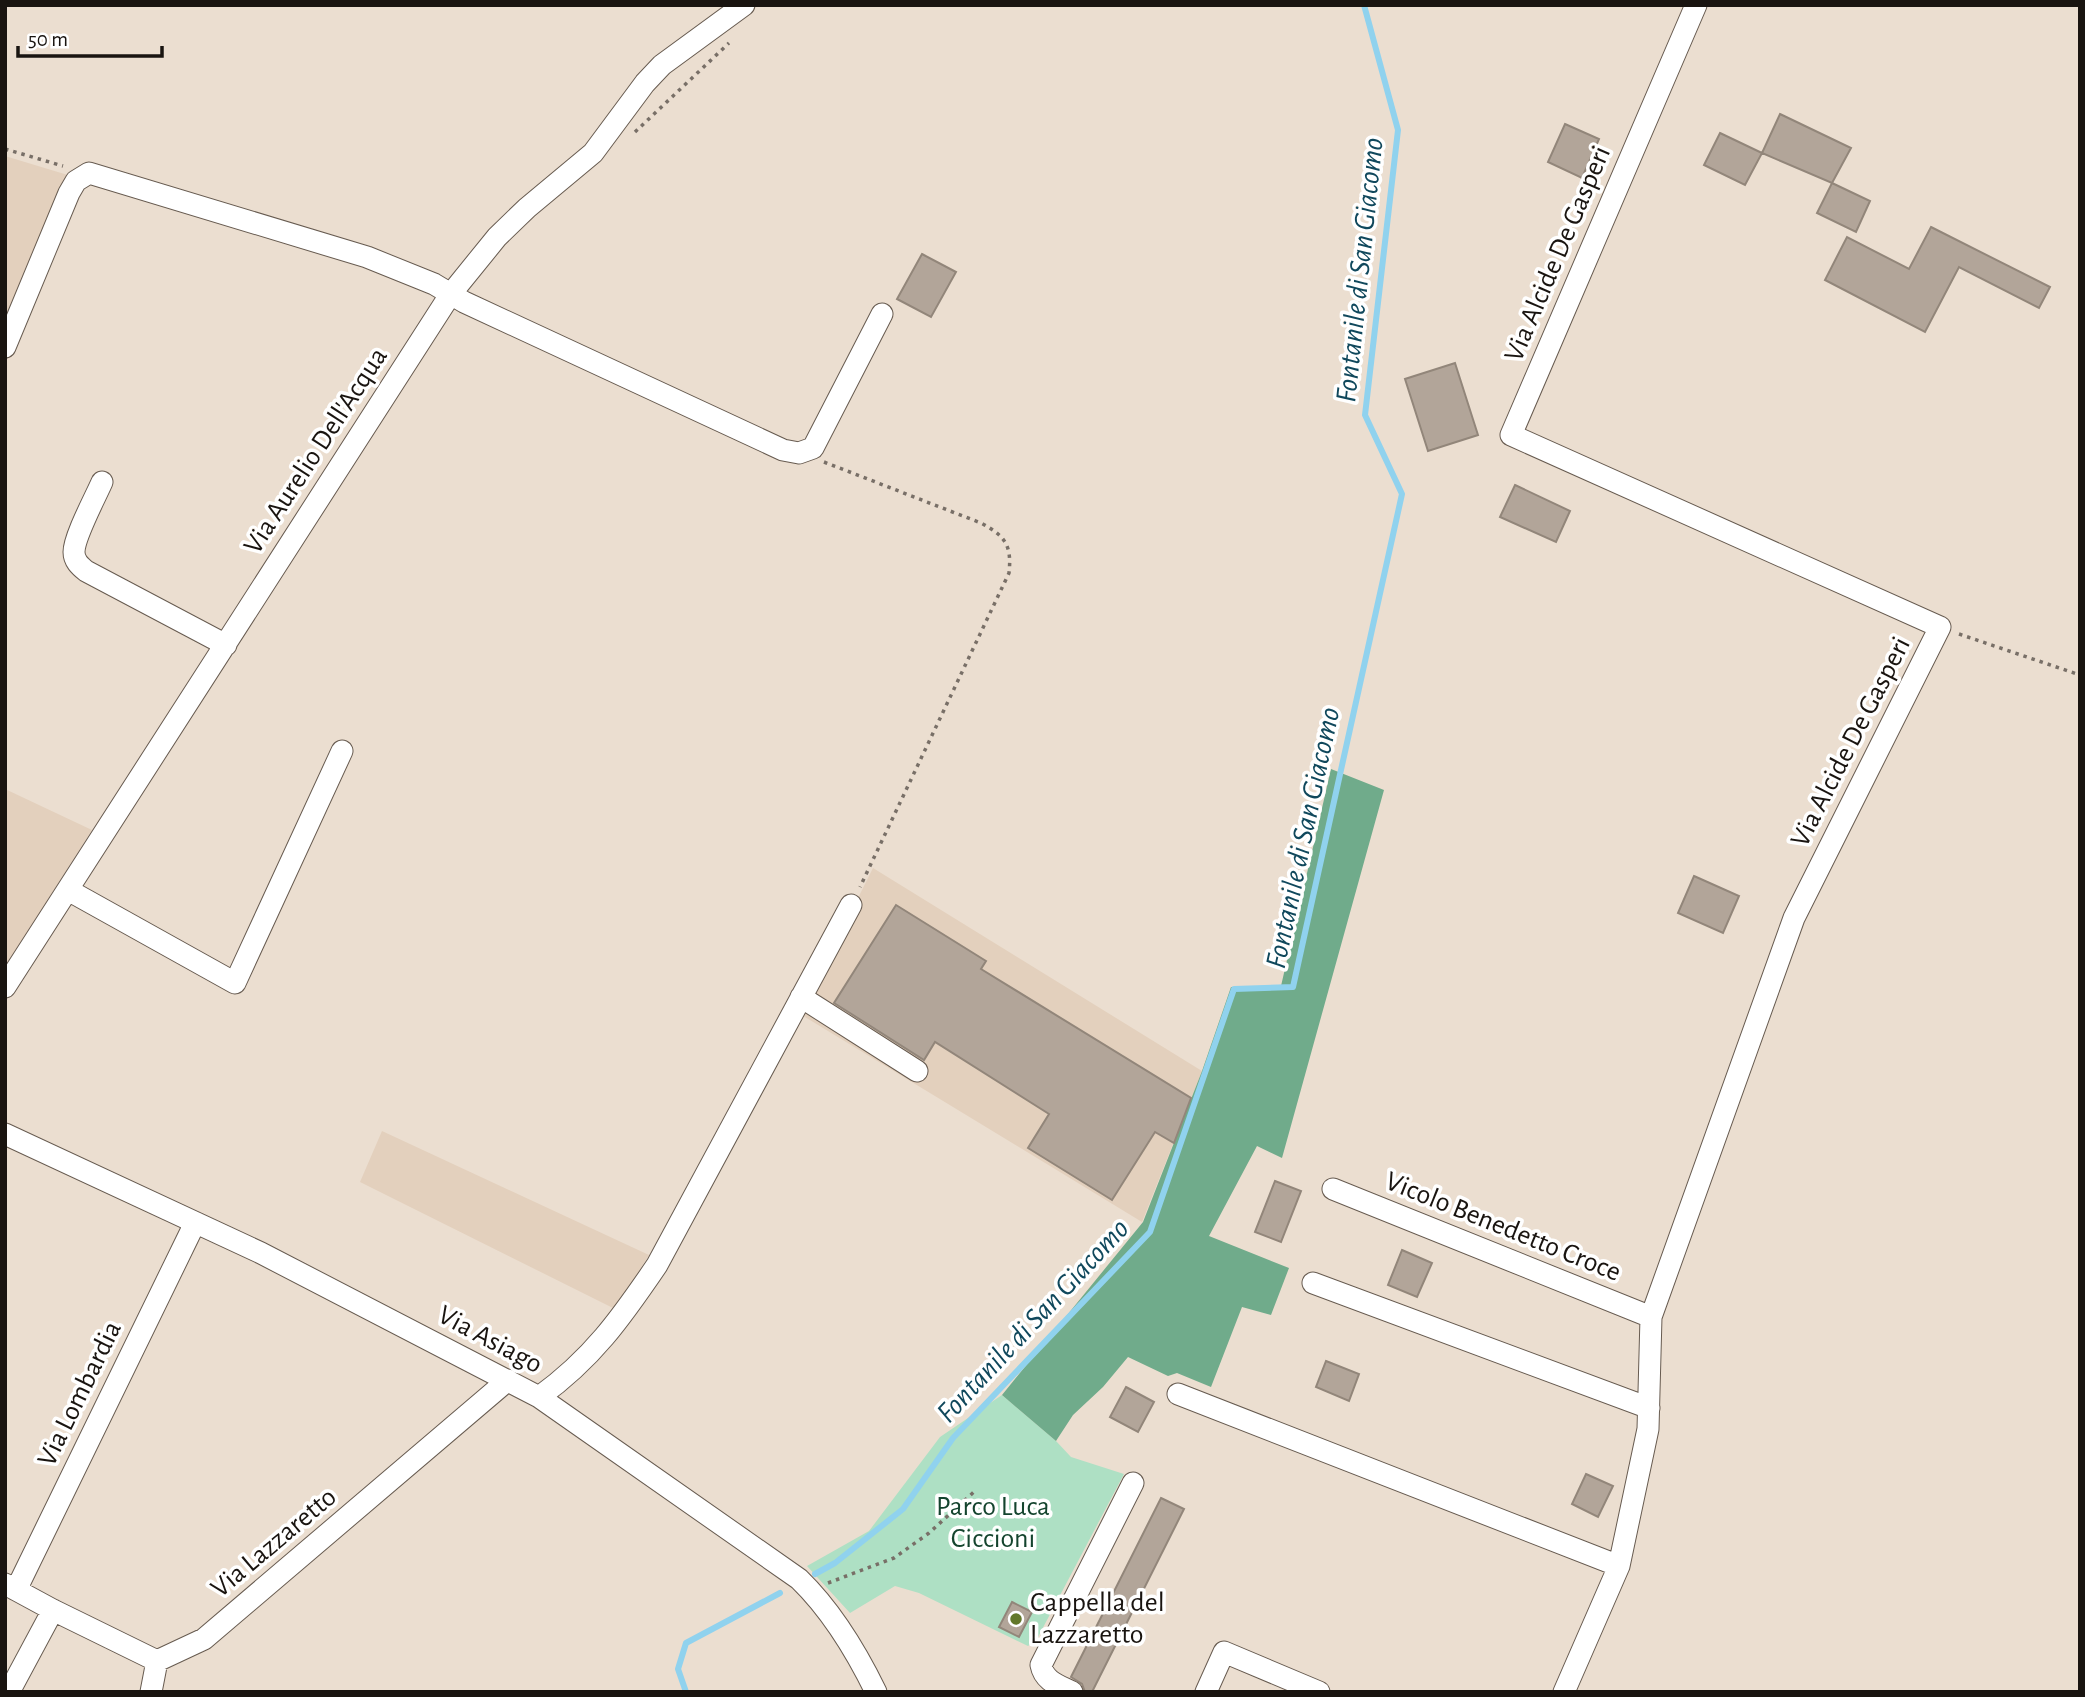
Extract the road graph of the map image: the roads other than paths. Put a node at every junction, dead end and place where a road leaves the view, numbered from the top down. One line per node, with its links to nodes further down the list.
1 (744, 5): 3 (street, Via Aurelio Dell'Acqua)
2 (1696, 5): 18 (street, Via Alcide De Gasperi)
3 (450, 295): 4 (street); 5 (street); 7 (street, Via Aurelio Dell'Acqua)
4 (882, 314)
5 (5, 347)
6 (102, 482): 7 (street)
7 (226, 645): 9 (street, Via Aurelio Dell'Acqua)
8 (342, 751): 9 (street)
9 (68, 890): 11 (street, Via Aurelio Dell'Acqua)
10 (851, 905): 12 (street)
11 (5, 987)
12 (801, 997): 13 (street); 21 (street)
13 (917, 1071)
14 (5, 1134): 16 (street, Via Asiago)
15 (1333, 1189): 18 (street, Vicolo Benedetto Croce)
16 (195, 1223): 19 (street, Via Asiago); 25 (street, Via Lombardia)
17 (1313, 1283): 22 (street)
18 (1651, 1317): 22 (street, Via Alcide De Gasperi)
19 (508, 1380): 21 (street, Via Asiago); 27 (street, Via Lazzaretto)
20 (1178, 1394): 24 (street)
21 (538, 1396): 30 (street, Via Asiago)
22 (1649, 1408): 24 (street, Via Alcide De Gasperi)
23 (1133, 1483): 31 (street)
24 (1619, 1566): 34 (street, Via Alcide De Gasperi)
25 (11, 1587): 26 (street)
26 (53, 1610): 27 (street); 28 (street)
27 (156, 1661): 29 (street)
28 (9, 1692)
29 (151, 1692)
30 (876, 1692)
31 (1072, 1692)
32 (1206, 1692): 33 (street)
33 (1319, 1692)
34 (1564, 1692)

